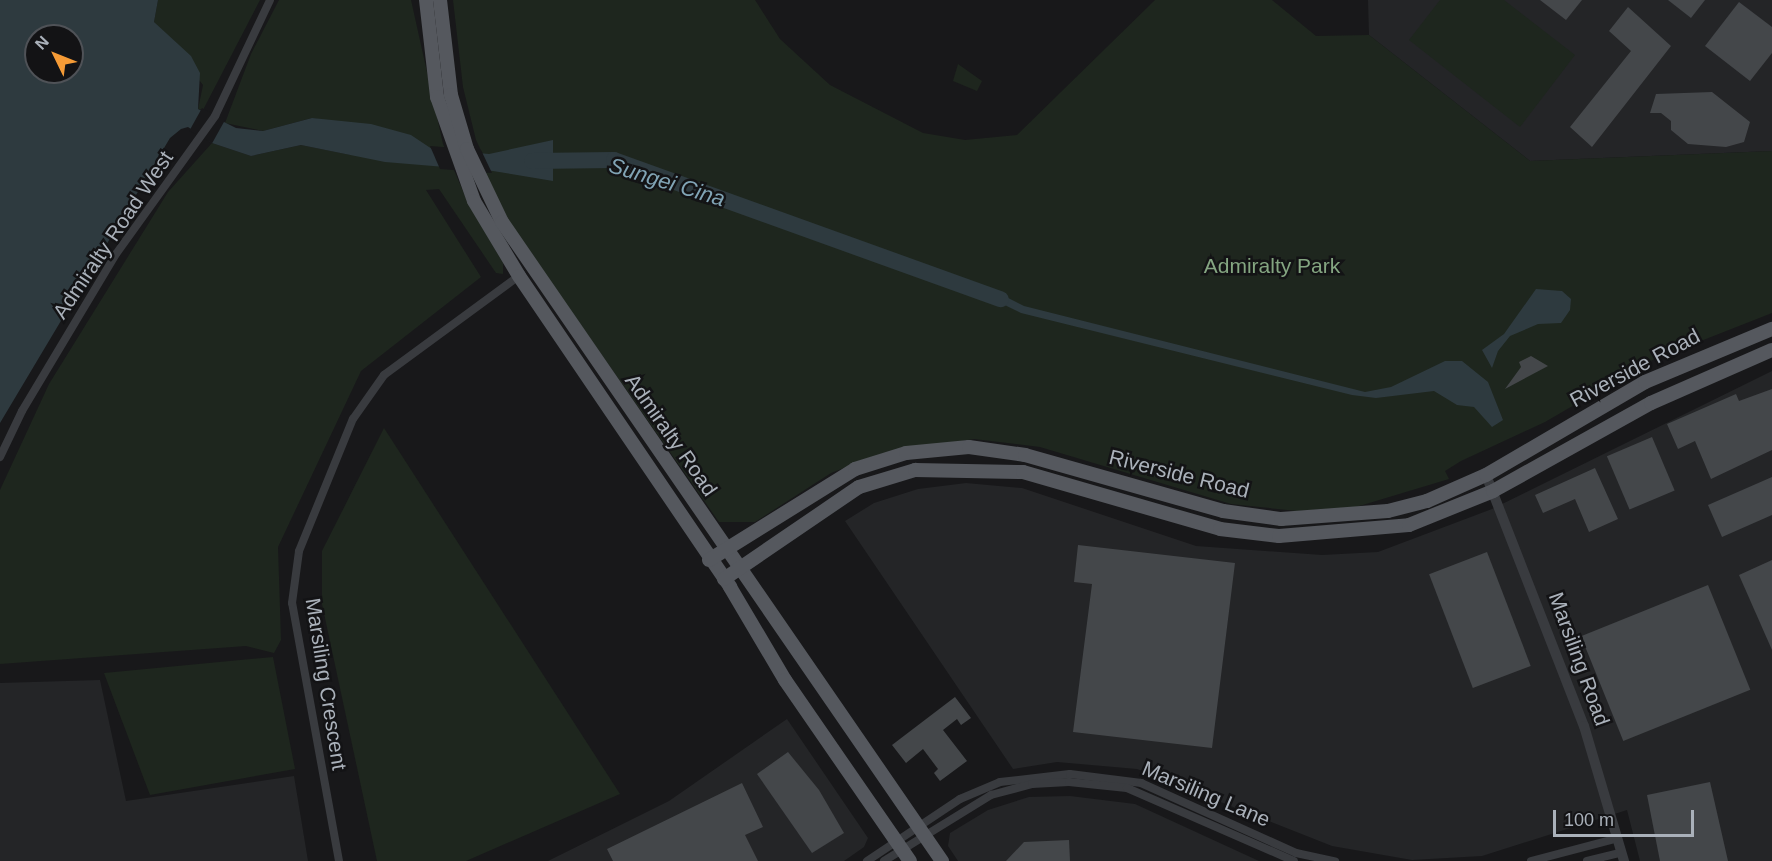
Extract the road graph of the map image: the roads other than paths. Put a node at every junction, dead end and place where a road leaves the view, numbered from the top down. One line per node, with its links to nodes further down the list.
1 (270, 0): 7 (street, Admiralty Road West)
2 (426, 0): 4 (main road, Admiralty Road)
3 (440, 0): 10 (main road, Admiralty Road)
4 (519, 276): 11 (main road, Admiralty Road); 19 (street, Marsiling Crescent)
5 (1772, 329): 8 (main road, Riverside Road)
6 (1772, 350): 9 (main road, Riverside Road)
7 (0, 457)
8 (1486, 475): 9 (street, Marsiling Road); 10 (main road, Riverside Road)
9 (1493, 491): 12 (main road, Riverside Road); 16 (street, Marsiling Road)
10 (725, 548): 11 (main road, Riverside Road); 12 (main road, Admiralty Road)
11 (709, 560): 13 (main road, Admiralty Road)
12 (739, 568): 13 (main road, Riverside Road); 15 (main road, Admiralty Road)
13 (724, 579): 17 (main road, Admiralty Road)
14 (1174, 802): 15 (street, Marsiling Lane); 23 (street, Marsiling Lane); 24 (street, Marsiling Lane)
15 (922, 831): 17 (street, Marsiling Lane); 22 (main road, Admiralty Road)
16 (1618, 838): 18 (street, Marsiling Road); 25 (street)
17 (903, 851): 20 (street, Marsiling Lane); 21 (street, Marsiling Lane)
18 (1623, 856): 26 (street)
19 (339, 861)
20 (867, 861)
21 (884, 861)
22 (942, 861)
23 (1294, 861)
24 (1335, 861)
25 (1531, 861)
26 (1587, 861)

